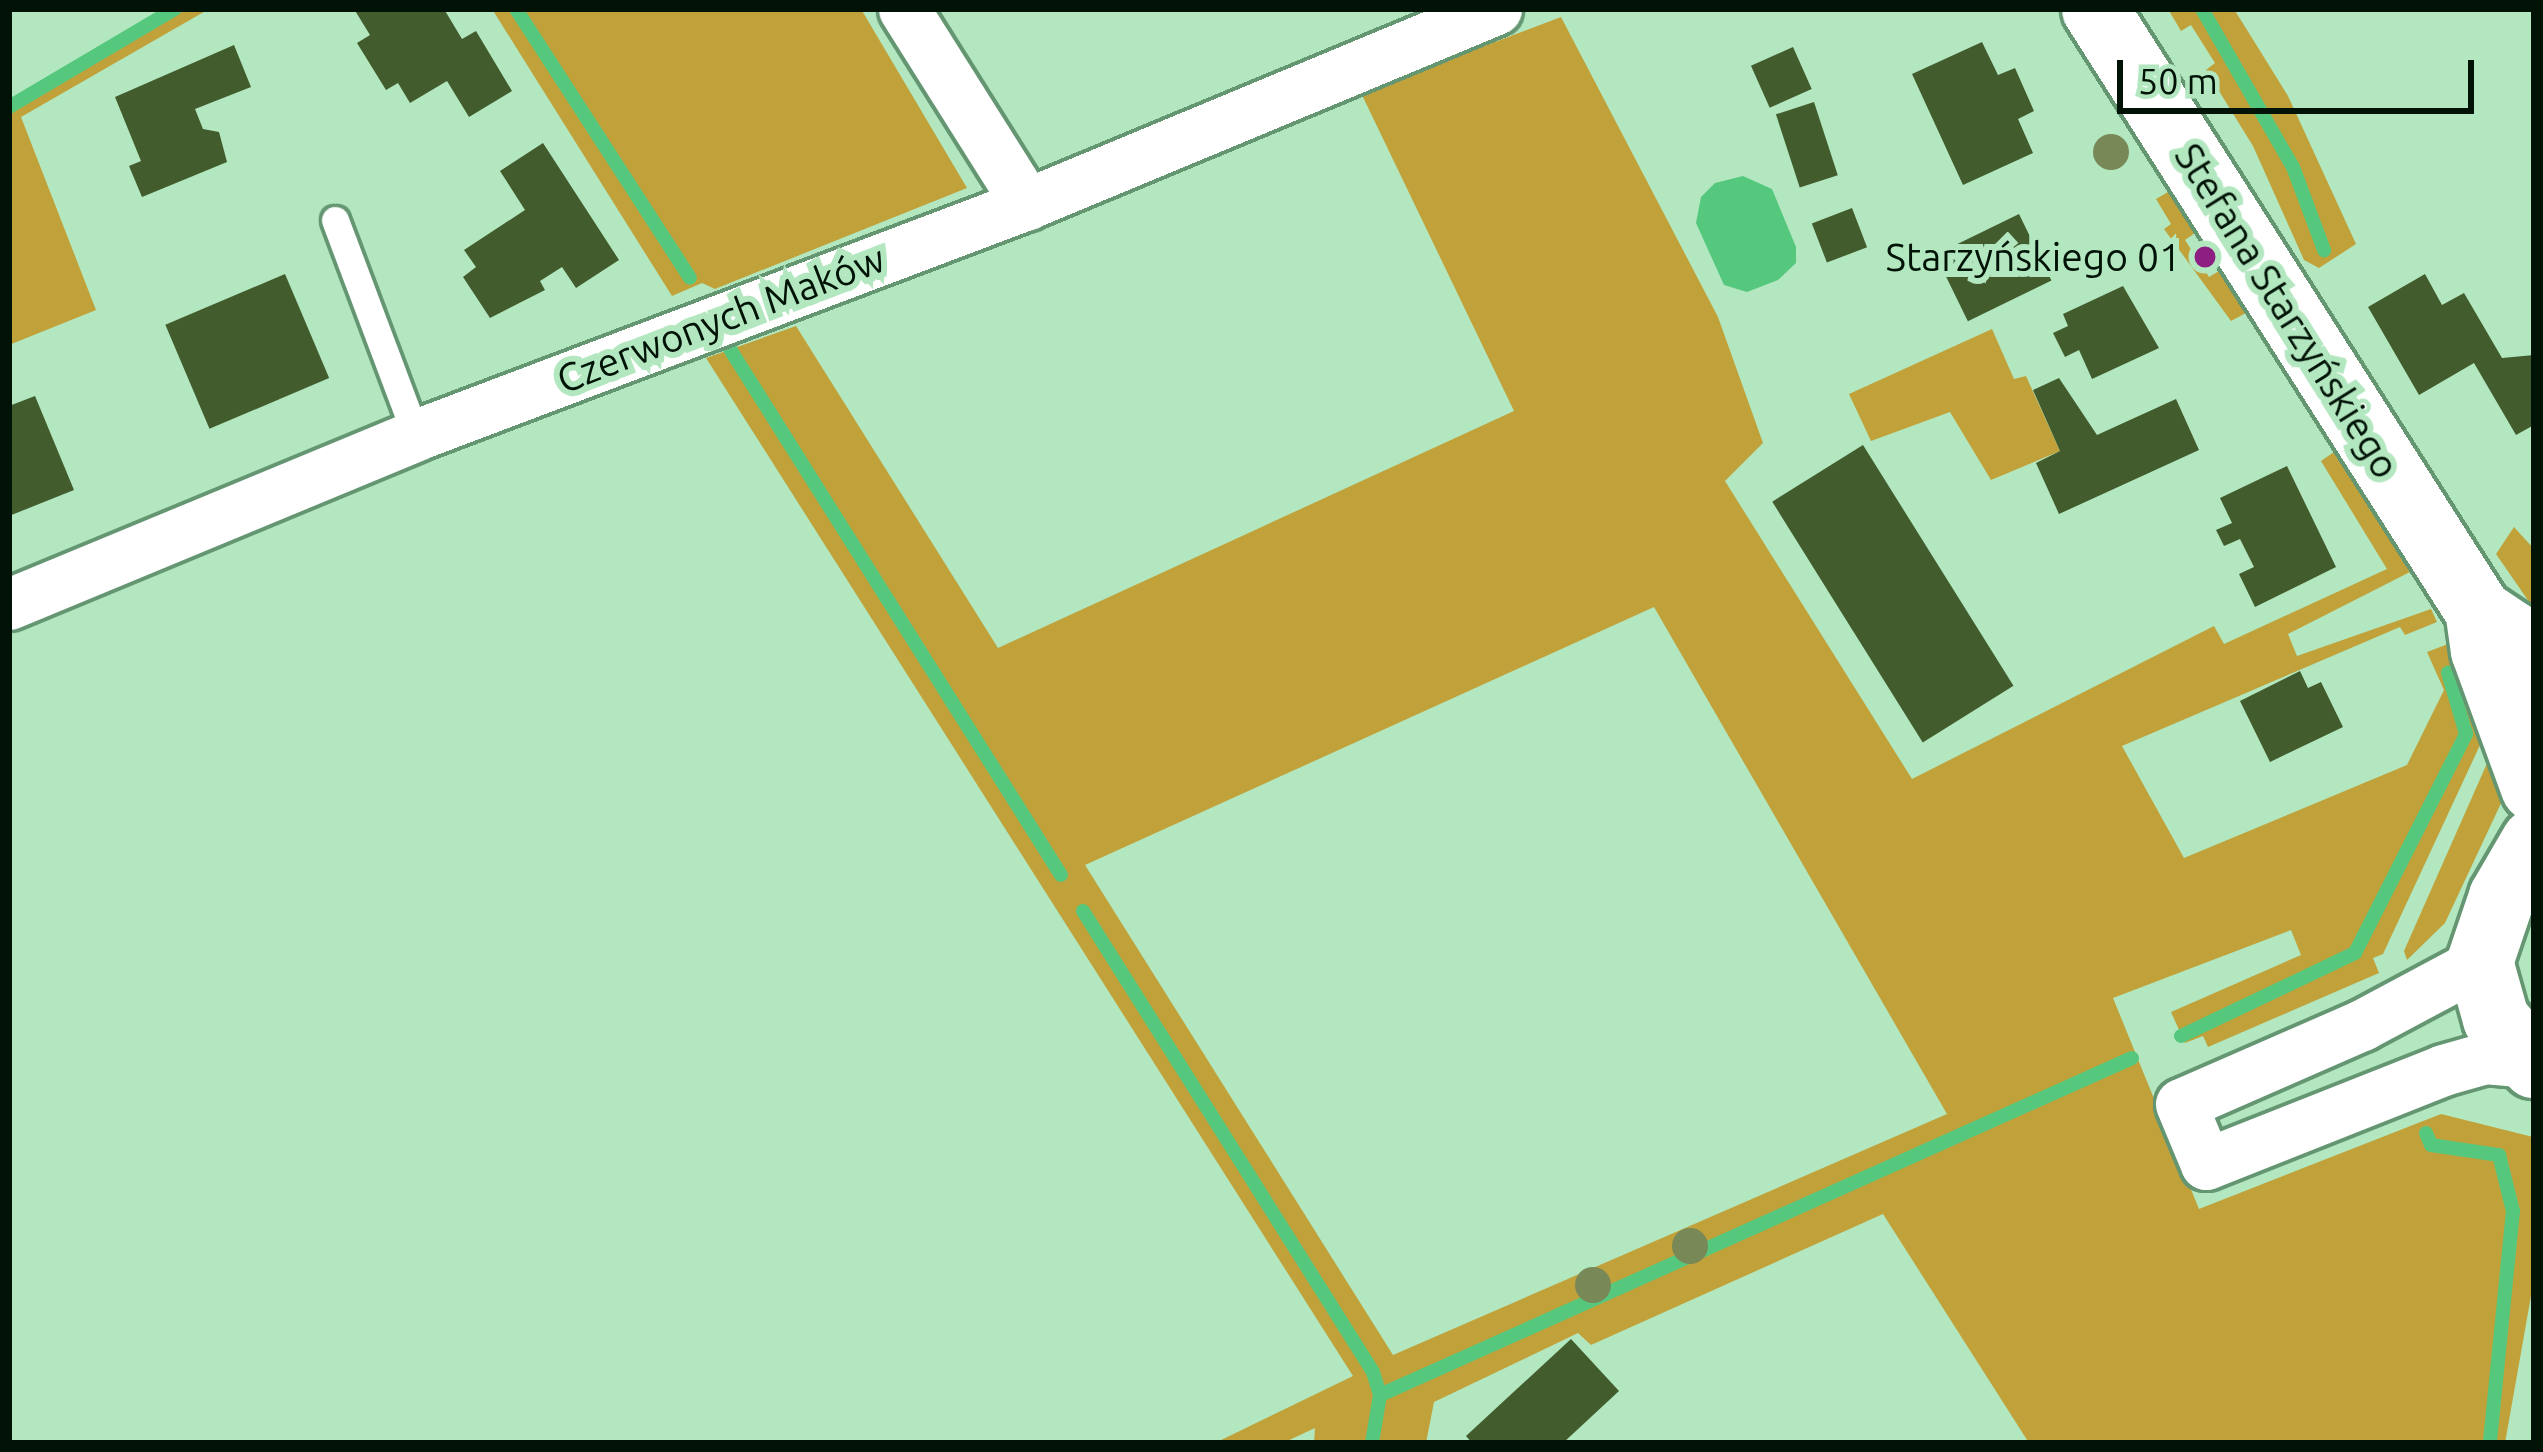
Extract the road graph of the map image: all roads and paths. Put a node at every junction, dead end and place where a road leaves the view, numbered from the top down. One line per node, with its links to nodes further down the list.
1 (904, 9): 4 (street)
2 (1496, 9): 4 (street, Czerwonych Maków)
3 (2095, 9): 8 (street, Stefana Starzyńskiego)
4 (1027, 204): 6 (street, Czerwonych Maków)
5 (335, 220): 6 (lane)
6 (416, 435): 7 (street, Czerwonych Maków)
7 (9, 604)
8 (2479, 612): 9 (street, Stefana Starzyńskiego); 10 (street, Stefana Starzyńskiego)
9 (2534, 666)
10 (2534, 788)
11 (2534, 842): 12 (street)
12 (2480, 962): 13 (street); 13 (street)
13 (2531, 1063)

